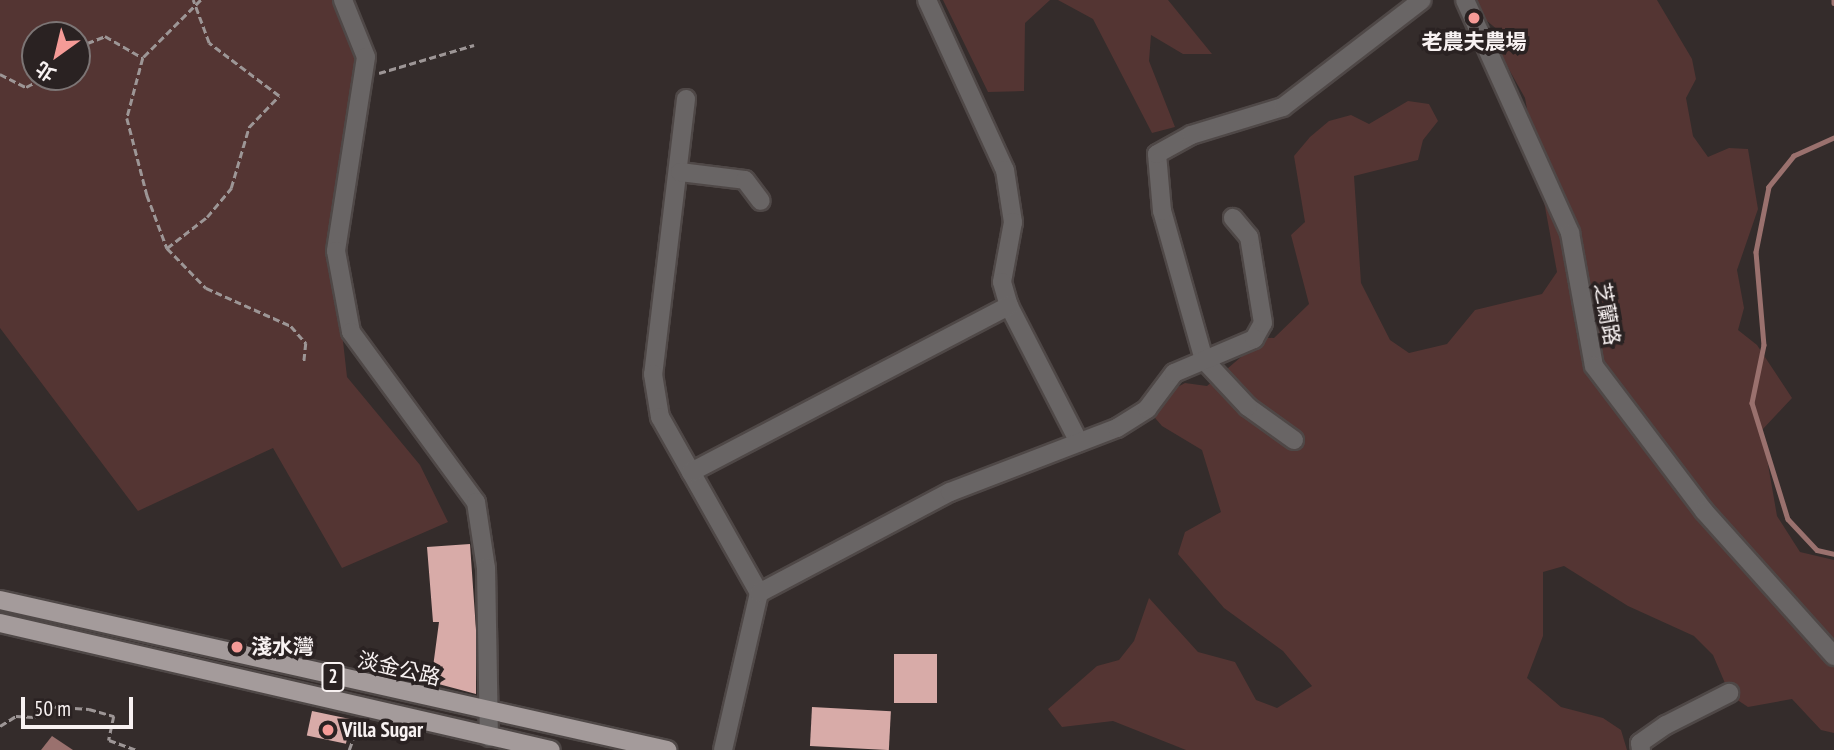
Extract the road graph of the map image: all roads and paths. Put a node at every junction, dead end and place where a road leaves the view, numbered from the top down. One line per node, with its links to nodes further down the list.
1 (193, 0): 7 (path)
2 (201, 0): 7 (path)
3 (343, 0): 12 (street)
4 (927, 0): 19 (street)
5 (1422, 0): 20 (street)
6 (1465, 0): 28 (street, 芝蘭路)
7 (196, 6): 10 (path); 18 (path)
8 (91, 42): 10 (path)
9 (474, 45): 12 (path)
10 (143, 58): 18 (path)
11 (0, 74): 13 (path)
12 (362, 78): 30 (street)
13 (21, 84)
14 (686, 99): 15 (street)
15 (680, 172): 16 (street); 24 (street)
16 (761, 201)
17 (1233, 218): 20 (street)
18 (167, 248): 21 (path)
19 (1009, 306): 23 (street); 24 (street)
20 (1204, 360): 22 (street); 23 (street)
21 (304, 363)
22 (1294, 440)
23 (1079, 442): 25 (street)
24 (691, 472): 25 (street)
25 (759, 593): 38 (street)
26 (0, 600): 30 (main road, 淡金公路 / 2)
27 (0, 623): 33 (main road, 2)
28 (1834, 656)
29 (1729, 694): 39 (street)
30 (492, 713): 33 (street); 37 (main road, 淡金公路 / 2)
31 (0, 726): 34 (path)
32 (376, 731): 35 (path)
33 (489, 737): 36 (main road, 2)
34 (137, 750)
35 (349, 750)
36 (551, 750)
37 (667, 750)
38 (723, 750)
39 (1641, 750)

